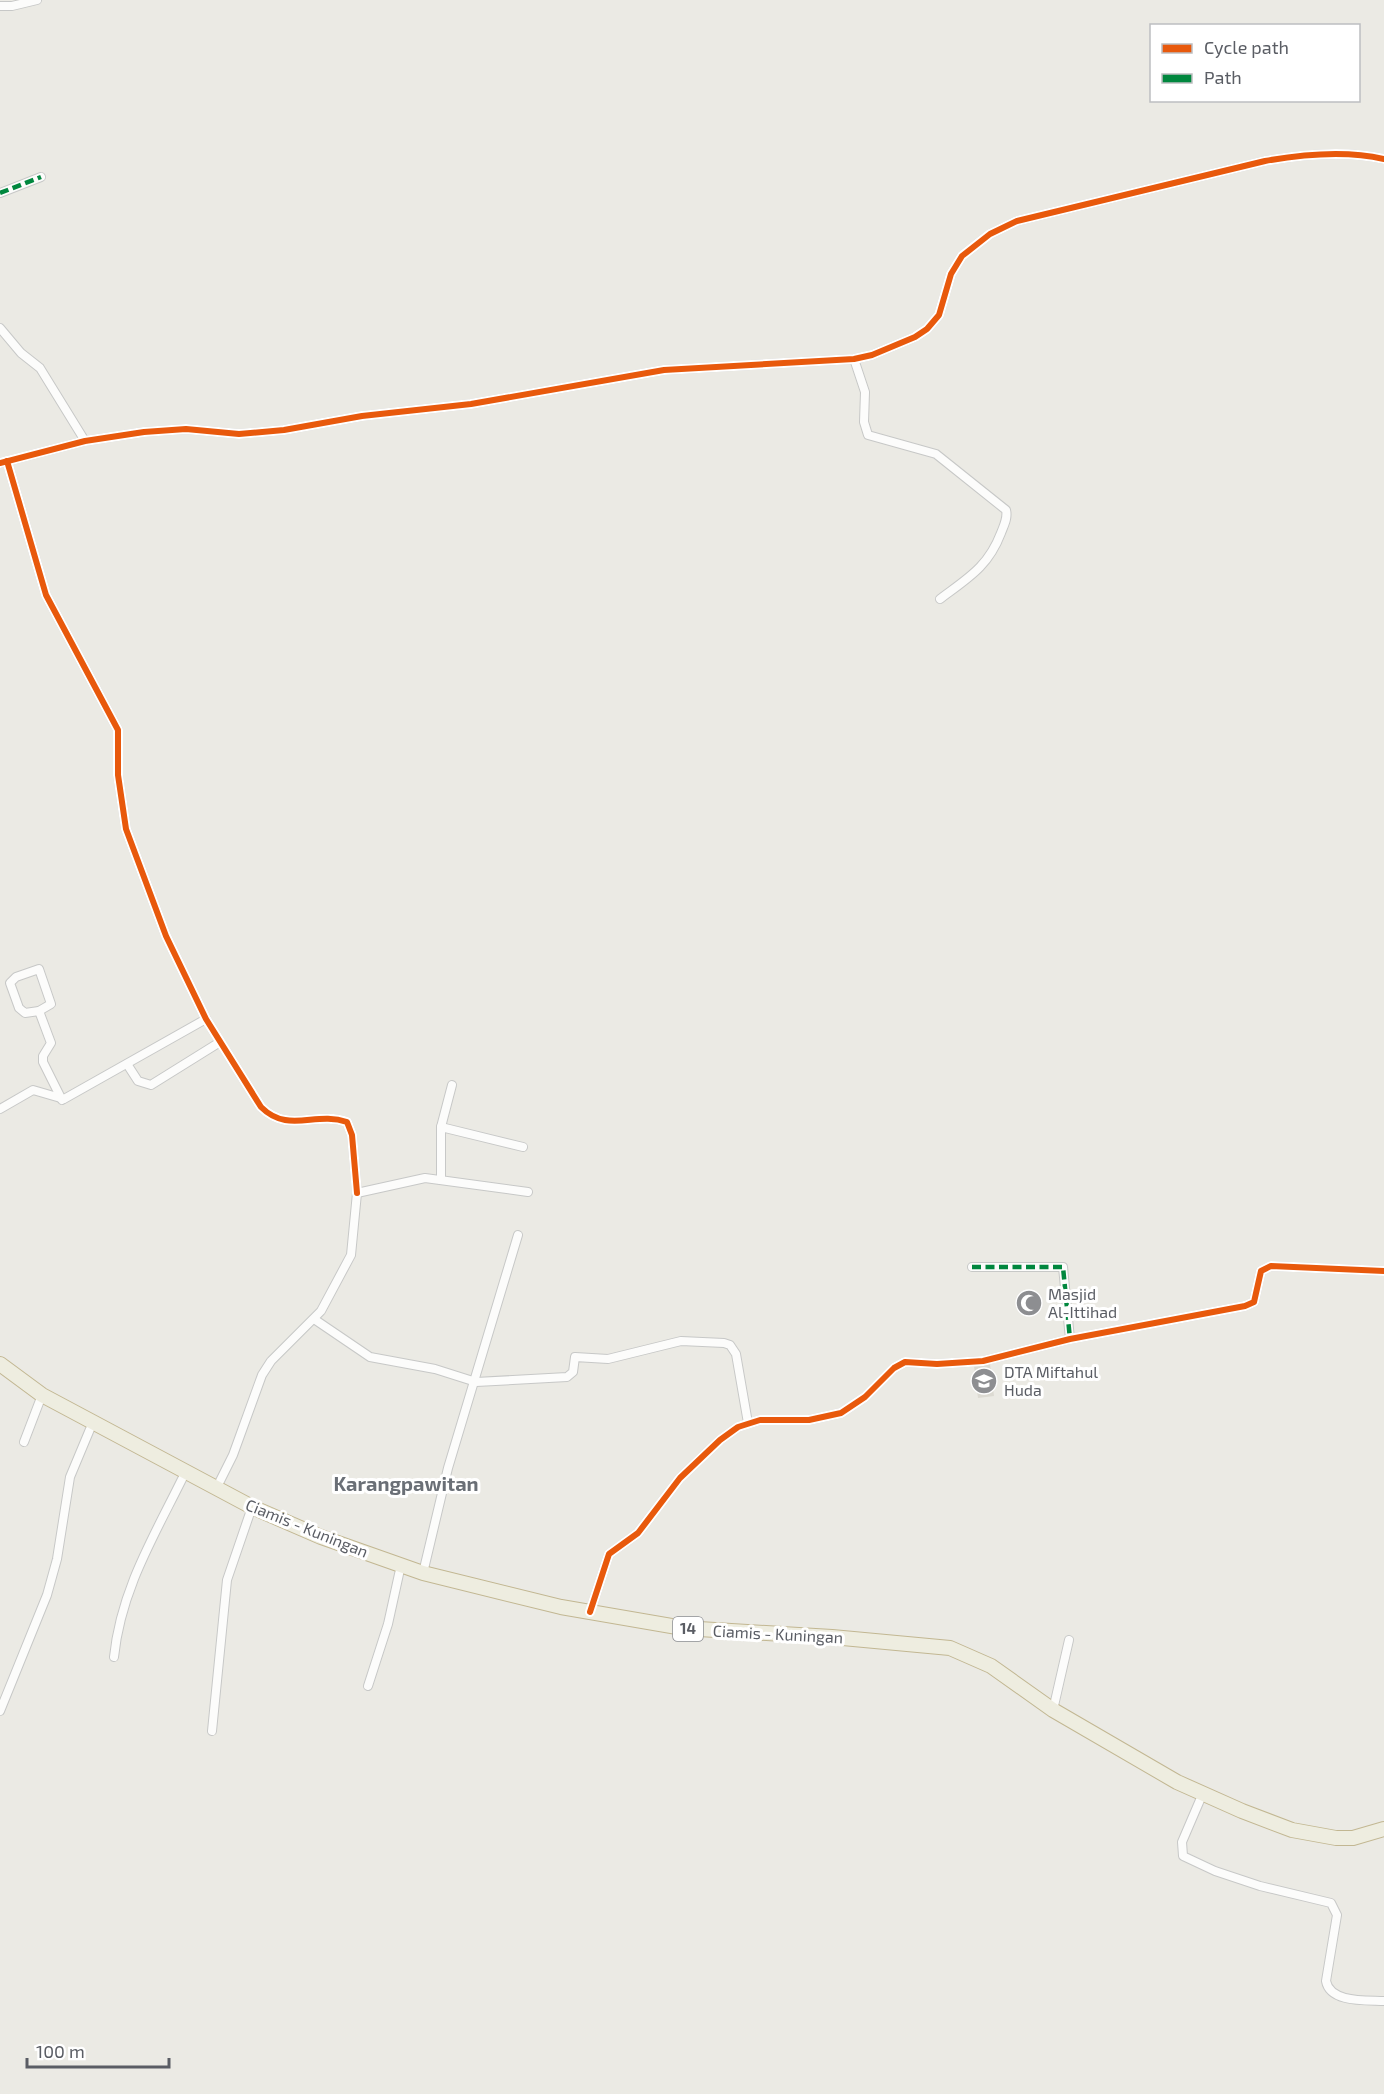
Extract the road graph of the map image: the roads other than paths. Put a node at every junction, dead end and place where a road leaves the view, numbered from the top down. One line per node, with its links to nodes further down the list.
1 (36, 0): 2 (street)
2 (0, 6)
3 (1384, 159): 7 (street)
4 (41, 177): 5 (street)
5 (0, 193)
6 (0, 328): 8 (street)
7 (854, 359): 8 (street); 10 (street)
8 (85, 441): 9 (street)
9 (4, 462): 12 (street)
10 (940, 598)
11 (39, 1011): 11 (street); 16 (street)
12 (206, 1019): 13 (street); 14 (street)
13 (220, 1042): 14 (street); 22 (street)
14 (127, 1064): 16 (street)
15 (452, 1085): 18 (street)
16 (62, 1100): 17 (street)
17 (0, 1109)
18 (441, 1127): 19 (street); 20 (street)
19 (523, 1147)
20 (441, 1180): 21 (street); 22 (street)
21 (528, 1192)
22 (357, 1193): 26 (street)
23 (518, 1235): 29 (street)
24 (972, 1267): 27 (street)
25 (1384, 1271): 27 (street)
26 (314, 1319): 29 (street); 35 (street)
27 (1070, 1339): 32 (street)
28 (0, 1364): 30 (highway, Ciamis - Kuningan / 14)
29 (476, 1382): 32 (street); 38 (street)
30 (42, 1395): 31 (highway, Ciamis - Kuningan / 14); 33 (street)
31 (93, 1422): 34 (highway, Ciamis - Kuningan / 14); 44 (street)
32 (748, 1423): 39 (street)
33 (24, 1442)
34 (186, 1471): 35 (highway, Ciamis - Kuningan / 14); 41 (street)
35 (216, 1489): 36 (highway, Ciamis - Kuningan / 14)
36 (252, 1507): 37 (highway, Ciamis - Kuningan / 14); 45 (street)
37 (401, 1565): 38 (highway, Ciamis - Kuningan / 14); 42 (street)
38 (423, 1573): 39 (highway, Ciamis - Kuningan / 14)
39 (590, 1612): 43 (highway, Ciamis - Kuningan / 14)
40 (1069, 1640): 43 (street)
41 (114, 1657)
42 (368, 1686)
43 (1053, 1710): 46 (highway, Ciamis - Kuningan / 14)
44 (0, 1711)
45 (212, 1731)
46 (1203, 1793): 47 (highway, Ciamis - Kuningan / 14); 48 (street)
47 (1384, 1829)
48 (1384, 2001)

